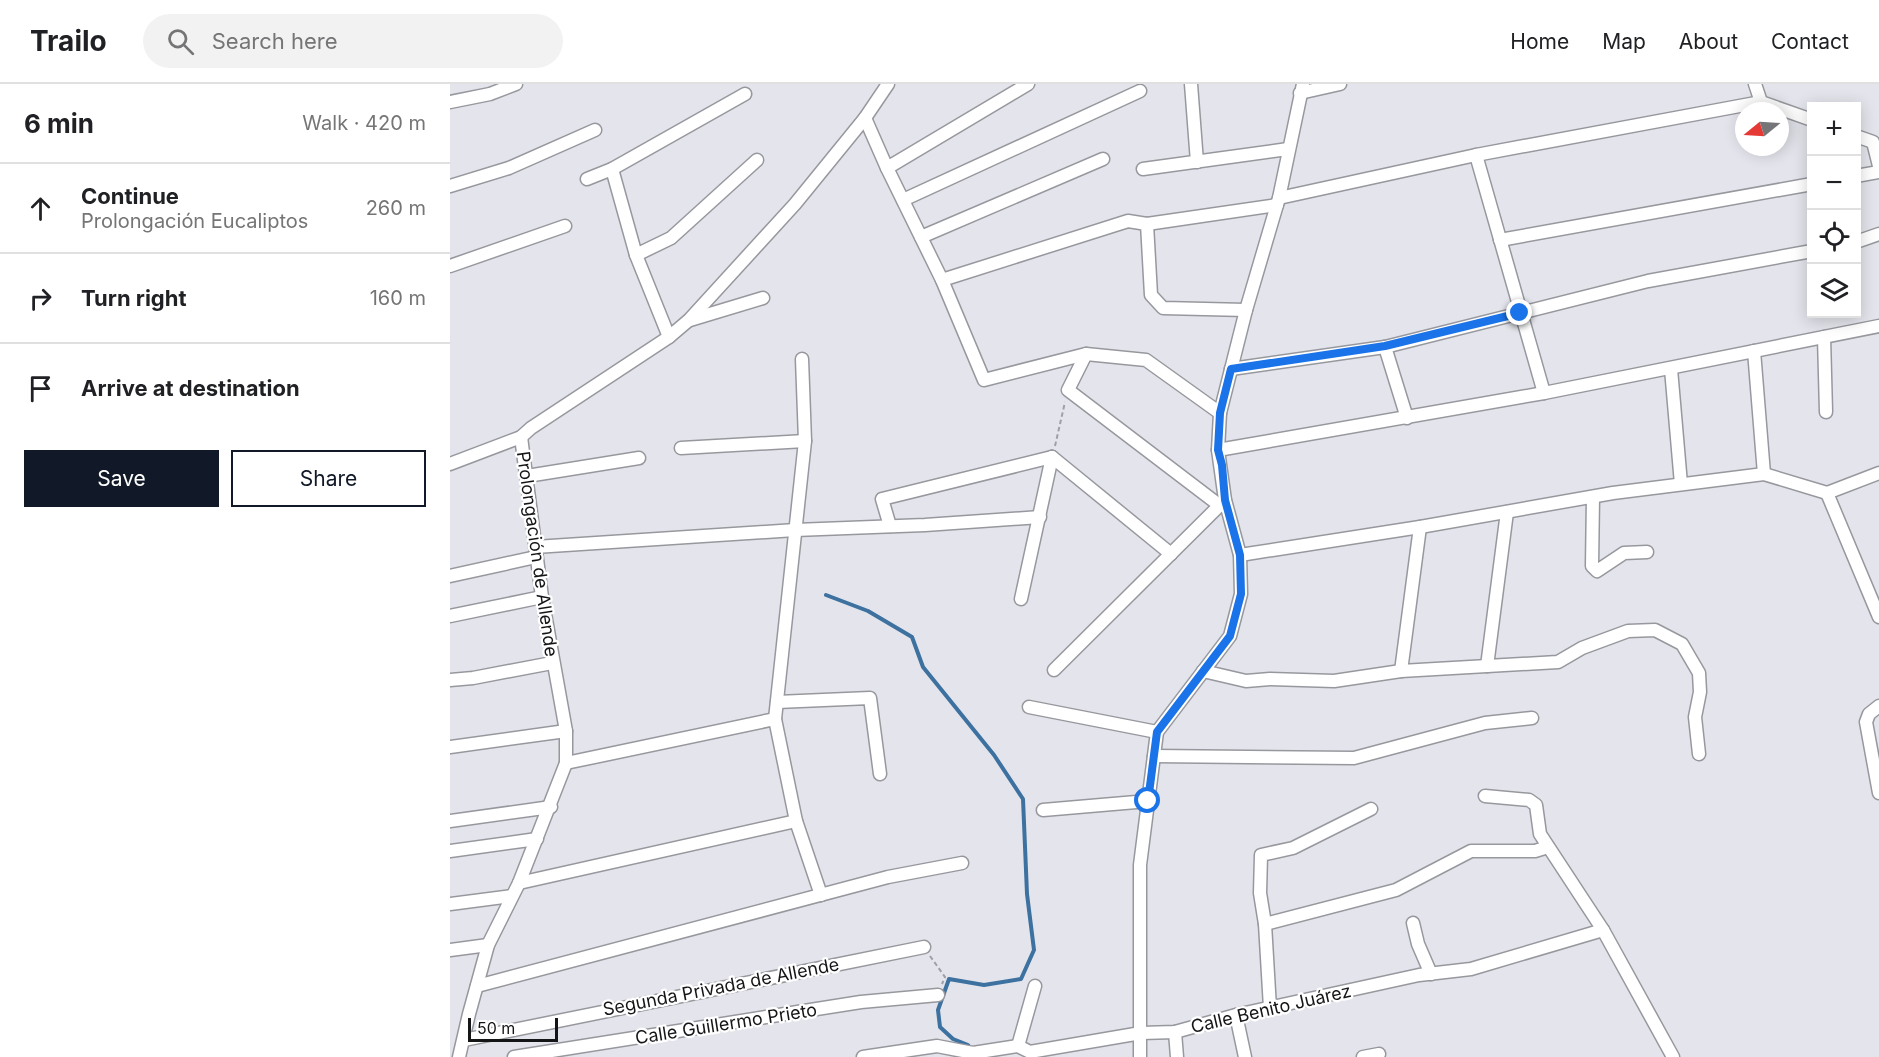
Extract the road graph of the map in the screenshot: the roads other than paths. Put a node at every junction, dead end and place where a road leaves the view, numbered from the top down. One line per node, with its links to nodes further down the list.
1 (516, 84): 11 (street)
2 (896, 84): 7 (street, Prolongación de Allende)
3 (1028, 84): 26 (street)
4 (1191, 84): 24 (street)
5 (1340, 84): 8 (street)
6 (1755, 84): 12 (street)
7 (885, 89): 15 (street, Prolongación de Allende)
8 (1302, 89): 20 (street)
9 (1140, 91): 34 (street)
10 (745, 94): 28 (street)
11 (450, 102)
12 (1761, 102)
13 (1735, 107): 21 (street)
14 (1789, 112): 16 (street)
15 (865, 118): 26 (street); 49 (street, Prolongación de Allende)
16 (1807, 118)
17 (595, 130): 33 (street)
18 (1861, 137): 19 (street)
19 (1876, 141): 25 (street)
20 (1288, 149): 24 (street); 35 (street)
21 (1476, 155): 35 (street); 40 (street)
22 (1103, 159): 39 (street)
23 (757, 160): 43 (street)
24 (1197, 162): 27 (street)
25 (1879, 166)
26 (887, 168): 34 (street)
27 (1143, 168)
28 (612, 170): 31 (street); 43 (street)
29 (1879, 172): 30 (street)
30 (1861, 175)
31 (587, 179)
32 (1807, 185): 40 (street)
33 (450, 186)
34 (903, 200): 39 (street)
35 (1278, 201): 36 (street); 47 (street)
36 (1147, 224): 45 (street); 47 (street)
37 (565, 226): 44 (street)
38 (1879, 234): 41 (street)
39 (921, 237): 45 (street)
40 (1500, 240): 48 (street)
41 (1861, 241)
42 (1807, 252): 48 (street)
43 (636, 255): 51 (street)
44 (450, 266)
45 (942, 280): 55 (street)
46 (763, 298): 49 (street)
47 (1246, 310): 57 (street)
48 (1520, 313): 53 (street); 59 (street)
49 (689, 320): 51 (street, Prolongación de Allende)
50 (1879, 326): 52 (street)
51 (669, 337): 63 (street, Prolongación de Allende)
52 (1824, 337): 54 (street); 60 (street)
53 (1385, 346): 57 (street); 62 (street)
54 (1754, 351): 58 (street); 71 (street)
55 (1086, 354): 61 (street); 76 (street)
56 (802, 358): 64 (street)
57 (1231, 369): 61 (street)
58 (1671, 369): 59 (street); 73 (street)
59 (1544, 393): 62 (street)
60 (1826, 412)
61 (1220, 413): 66 (street)
62 (1407, 418): 66 (street)
63 (521, 437): 69 (street); 72 (street, Prolongación de Allende)
64 (805, 441): 65 (street); 81 (street)
65 (681, 448)
66 (1218, 450): 76 (street)
67 (1052, 457): 78 (street); 79 (street); 84 (street)
68 (639, 458): 72 (street)
69 (450, 464)
70 (1879, 473): 74 (street)
71 (1764, 474): 73 (street); 74 (street)
72 (527, 476): 82 (street, Prolongación de Allende)
73 (1681, 484): 75 (street)
74 (1827, 493): 90 (street)
75 (1593, 496): 77 (street); 83 (street)
76 (1222, 503): 84 (street); 85 (street)
77 (1507, 512): 80 (street); 92 (street)
78 (1040, 517): 79 (street); 88 (street)
79 (890, 526): 81 (street)
80 (1420, 527): 85 (street); 95 (street)
81 (795, 530): 82 (street); 97 (street)
82 (536, 552): 86 (street); 87 (street, Prolongación de Allende)
83 (1647, 552)
84 (1171, 554): 93 (street)
85 (1240, 555): 94 (street)
86 (450, 576)
87 (542, 597): 89 (street); 91 (street, Prolongación de Allende)
88 (1021, 599)
89 (450, 616)
90 (1879, 617)
91 (552, 663): 96 (street); 102 (street, Prolongación de Allende)
92 (1487, 666): 95 (street); 105 (street)
93 (1054, 670)
94 (1203, 671): 95 (street); 103 (street)
95 (1401, 671)
96 (450, 680)
97 (777, 702): 101 (street); 108 (street)
98 (1879, 706): 109 (street)
99 (1029, 707): 103 (street)
100 (1532, 718): 106 (street)
101 (775, 719): 107 (street); 116 (street)
102 (566, 731): 104 (street); 107 (street, Prolongación de Allende)
103 (1157, 732): 106 (street)
104 (450, 747)
105 (1698, 754)
106 (1154, 756): 111 (street)
107 (567, 762): 112 (street, Prolongación de Allende)
108 (880, 774)
109 (1879, 793)
110 (1485, 796): 118 (street)
111 (1148, 801): 114 (street); 138 (street)
112 (551, 807): 115 (street); 117 (street, Prolongación de Allende)
113 (1371, 809): 126 (street)
114 (1043, 810)
115 (450, 821)
116 (796, 821): 121 (street); 122 (street)
117 (537, 839): 119 (street); 121 (street, Prolongación de Allende)
118 (1548, 847): 126 (street); 127 (street)
119 (450, 851)
120 (962, 863): 122 (street)
121 (519, 883): 123 (street, Prolongación de Allende)
122 (821, 895): 132 (street)
123 (512, 896): 124 (street); 128 (street, Prolongación de Allende)
124 (450, 904)
125 (1413, 923): 131 (street)
126 (1265, 924): 135 (street)
127 (1603, 930): 131 (street, Calle Benito Juárez); 140 (street)
128 (488, 945): 130 (street); 132 (street, Prolongación de Allende)
129 (924, 947): 139 (street, Segunda Privada de Allende)
130 (450, 950)
131 (1431, 974): 135 (street, Calle Benito Juárez)
132 (477, 986): 139 (street, Prolongación de Allende)
133 (1035, 986): 141 (street)
134 (938, 995): 144 (street, Calle Guillermo Prieto)
135 (1270, 1008): 136 (street, Calle Benito Juárez)
136 (1236, 1015): 137 (street, Calle Benito Juárez); 148 (street)
137 (1175, 1032): 138 (street, Calle Benito Juárez); 147 (street)
138 (1141, 1034): 141 (street, Calle Benito Juárez); 146 (street)
139 (464, 1040): 143 (street, Prolongación de Allende)
140 (1665, 1051): 150 (street)
141 (1026, 1052): 145 (street, Calle Benito Juárez)
142 (1379, 1054): 149 (street)
143 (459, 1057)
144 (513, 1057)
145 (863, 1057)
146 (1140, 1057)
147 (1177, 1057)
148 (1245, 1057)
149 (1363, 1057)
150 (1673, 1057)

